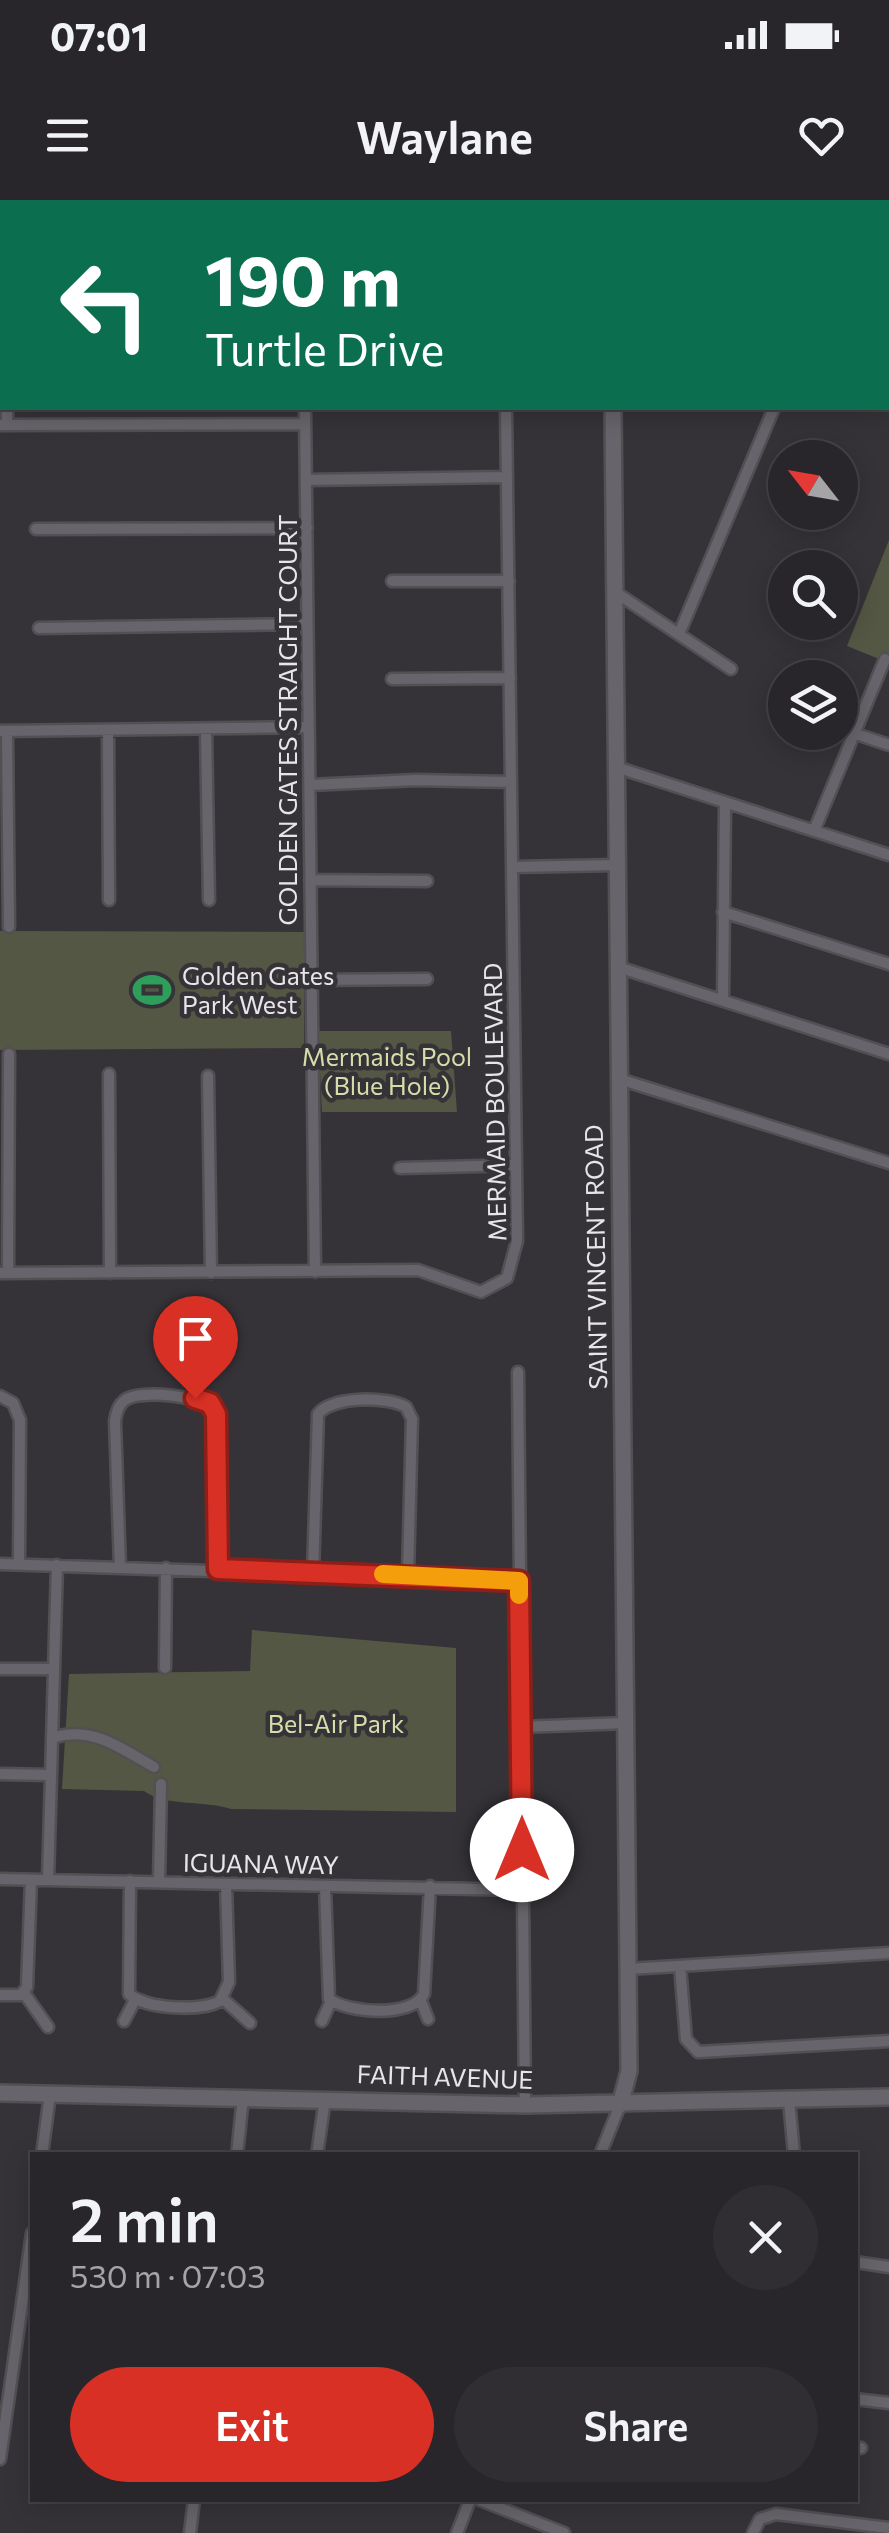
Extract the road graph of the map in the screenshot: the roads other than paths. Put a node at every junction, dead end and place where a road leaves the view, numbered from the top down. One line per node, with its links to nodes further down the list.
1 (105, 410): 8 (street)
2 (204, 410): 7 (street)
3 (305, 410): 9 (street, GOLDEN GATES STRAIGHT COURT)
4 (506, 410): 11 (street, MERMAID BOULEVARD)
5 (613, 410): 17 (street, SAINT VINCENT ROAD)
6 (773, 410): 20 (street)
7 (204, 420): 8 (street); 9 (street)
8 (105, 422): 10 (street)
9 (305, 424): 12 (street, GOLDEN GATES STRAIGHT COURT)
10 (4, 425)
11 (506, 477): 12 (street); 15 (street, MERMAID BOULEVARD)
12 (306, 480): 13 (street, GOLDEN GATES STRAIGHT COURT)
13 (307, 528): 14 (street); 18 (street, GOLDEN GATES STRAIGHT COURT)
14 (36, 529)
15 (509, 581): 16 (street); 23 (street, MERMAID BOULEVARD)
16 (392, 582)
17 (615, 592): 20 (street); 33 (street, SAINT VINCENT ROAD)
18 (307, 624): 19 (street); 26 (street, GOLDEN GATES STRAIGHT COURT)
19 (39, 628)
20 (679, 634): 22 (street)
21 (884, 660): 25 (street)
22 (731, 670)
23 (510, 678): 24 (street); 34 (street, MERMAID BOULEVARD)
24 (392, 679)
25 (858, 722)
26 (308, 727): 29 (street); 35 (street, GOLDEN GATES STRAIGHT COURT)
27 (108, 730): 28 (street); 29 (street); 43 (street)
28 (4, 731): 46 (street)
29 (206, 732): 44 (street)
30 (858, 736): 31 (street)
31 (889, 745)
32 (847, 750): 37 (street)
33 (616, 767): 36 (street); 39 (street, SAINT VINCENT ROAD)
34 (511, 782): 35 (street); 40 (street, MERMAID BOULEVARD)
35 (310, 786): 41 (street, GOLDEN GATES STRAIGHT COURT)
36 (725, 802): 37 (street); 45 (street)
37 (814, 831): 38 (street)
38 (889, 855)
39 (616, 865): 40 (street); 48 (street, SAINT VINCENT ROAD)
40 (513, 866): 58 (street, MERMAID BOULEVARD)
41 (310, 880): 42 (street); 50 (street, GOLDEN GATES STRAIGHT COURT)
42 (427, 880)
43 (109, 900)
44 (209, 900)
45 (723, 912): 47 (street); 51 (street)
46 (10, 927)
47 (889, 964)
48 (618, 967): 51 (street); 56 (street, SAINT VINCENT ROAD)
49 (427, 979): 50 (street)
50 (310, 980): 60 (street, GOLDEN GATES STRAIGHT COURT)
51 (723, 1000): 53 (street)
52 (9, 1054): 61 (street)
53 (889, 1054)
54 (109, 1074): 62 (street)
55 (208, 1076): 63 (street)
56 (619, 1079): 57 (street); 78 (street, SAINT VINCENT ROAD)
57 (889, 1164)
58 (515, 1165): 59 (street); 60 (street, MERMAID BOULEVARD)
59 (400, 1168)
60 (315, 1272): 63 (street, MERMAID BOULEVARD)
61 (4, 1273): 62 (street, MERMAID BOULEVARD)
62 (110, 1273): 63 (street, MERMAID BOULEVARD)
63 (210, 1273)
64 (518, 1372): 74 (street)
65 (0, 1396): 67 (street)
66 (0, 1564): 67 (street)
67 (19, 1564): 68 (street)
68 (57, 1565): 69 (street); 77 (street)
69 (120, 1567): 70 (street); 71 (street)
70 (166, 1568): 71 (street); 75 (street)
71 (218, 1569): 72 (street)
72 (314, 1573): 73 (street); 73 (street)
73 (408, 1574): 74 (street)
74 (519, 1581): 79 (street)
75 (165, 1668)
76 (0, 1669): 77 (street)
77 (54, 1670): 80 (street)
78 (626, 1723): 79 (street); 96 (street, SAINT VINCENT ROAD)
79 (522, 1727): 93 (street)
80 (52, 1738): 81 (street); 83 (street)
81 (154, 1766)
82 (0, 1774): 83 (street)
83 (51, 1776): 87 (street)
84 (162, 1784): 89 (street)
85 (0, 1879): 86 (street, IGUANA WAY)
86 (31, 1880): 87 (street, IGUANA WAY); 97 (street)
87 (48, 1880): 88 (street, IGUANA WAY)
88 (130, 1881): 89 (street, IGUANA WAY); 100 (street)
89 (159, 1882): 90 (street, IGUANA WAY)
90 (226, 1884): 91 (street, IGUANA WAY); 99 (street)
91 (325, 1886): 92 (street, IGUANA WAY); 102 (street)
92 (430, 1886): 93 (street, IGUANA WAY); 101 (street)
93 (522, 1890): 115 (street)
94 (889, 1953): 95 (street)
95 (680, 1966): 96 (street); 108 (street)
96 (628, 1970): 116 (street, SAINT VINCENT ROAD)
97 (24, 1993): 98 (street); 107 (street)
98 (0, 1996)
99 (222, 1998): 100 (street); 106 (street)
100 (135, 2000): 105 (street)
101 (421, 2001): 102 (street); 103 (street)
102 (331, 2002): 104 (street)
103 (428, 2019)
104 (322, 2021)
105 (124, 2022)
106 (250, 2023)
107 (48, 2027)
108 (889, 2042)
109 (0, 2093): 110 (street, FAITH AVENUE)
110 (50, 2094): 112 (street, FAITH AVENUE); 117 (street)
111 (889, 2096): 114 (street, FAITH AVENUE)
112 (243, 2097): 113 (street, FAITH AVENUE); 118 (street)
113 (325, 2099): 115 (street, FAITH AVENUE); 119 (street)
114 (789, 2100): 116 (street, FAITH AVENUE); 121 (street)
115 (526, 2105): 116 (street, FAITH AVENUE)
116 (620, 2105): 120 (street)
117 (42, 2152)
118 (237, 2152)
119 (317, 2152)
120 (601, 2152)
121 (794, 2152)
122 (30, 2246): 127 (street)
123 (858, 2263): 124 (street)
124 (889, 2268)
125 (858, 2399): 126 (street)
126 (889, 2403)
127 (0, 2458)
128 (194, 2502): 132 (street)
129 (469, 2502): 133 (street)
130 (485, 2502): 134 (street)
131 (889, 2528): 135 (street)
132 (190, 2533)
133 (457, 2533)
134 (564, 2533)
135 (753, 2533)

